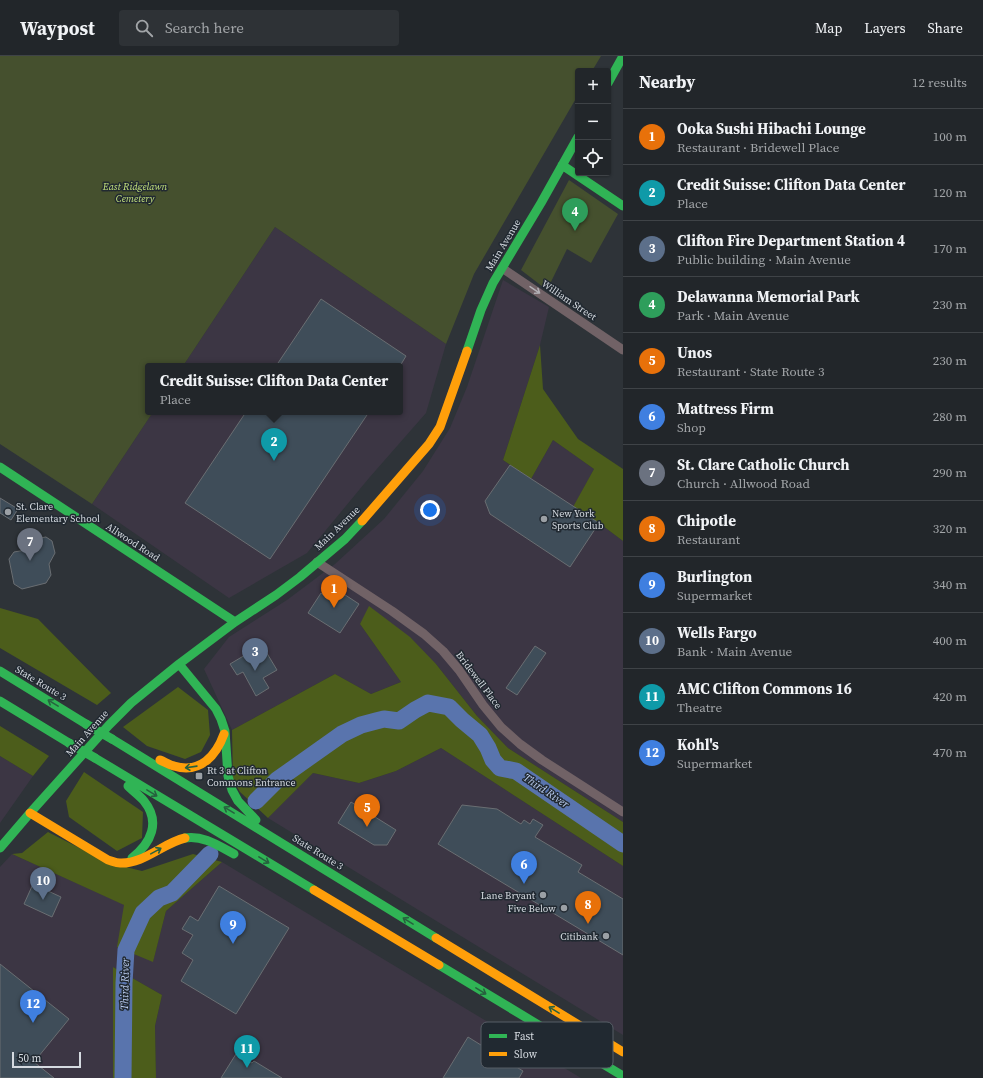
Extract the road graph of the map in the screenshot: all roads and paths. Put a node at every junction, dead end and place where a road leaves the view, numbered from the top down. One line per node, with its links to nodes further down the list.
1 (623, 56): 2 (main road)
2 (615, 71): 3 (street); 4 (main road)
3 (623, 76)
4 (611, 78)
5 (576, 140): 6 (main road, Main Avenue)
6 (562, 165): 7 (main road); 8 (main road, Main Avenue)
7 (623, 206)
8 (502, 268): 9 (street, William Street, one-way to 9); 11 (main road, Main Avenue)
9 (623, 350)
10 (0, 467): 12 (main road, Allwood Road)
11 (317, 562): 12 (main road, Main Avenue); 19 (street, Bridewell Place)
12 (234, 622): 13 (main road, Main Avenue)
13 (179, 664): 16 (main road); 20 (main road, Main Avenue)
14 (0, 671): 17 (main road, State Route 3, one-way to 14, bridge)
15 (0, 701): 18 (main road, bridge)
16 (225, 731): 17 (main road, one-way to 17); 21 (main road)
17 (112, 739): 21 (main road, State Route 3, one-way to 17)
18 (95, 758): 24 (main road); 26 (main road, one-way to 26)
19 (623, 812)
20 (30, 813): 22 (main road, Main Avenue); 24 (main road)
21 (274, 838): 28 (main road, State Route 3, one-way to 21)
22 (0, 848)
23 (238, 857): 24 (main road, one-way to 23)
24 (119, 863)
25 (266, 872): 26 (main road)
26 (448, 970): 27 (main road, one-way to 27)
27 (534, 1022)
28 (574, 1022)
29 (613, 1046): 30 (main road, State Route 3, one-way to 29)
30 (623, 1052)
31 (610, 1068): 32 (main road, one-way to 32)
32 (623, 1076)

